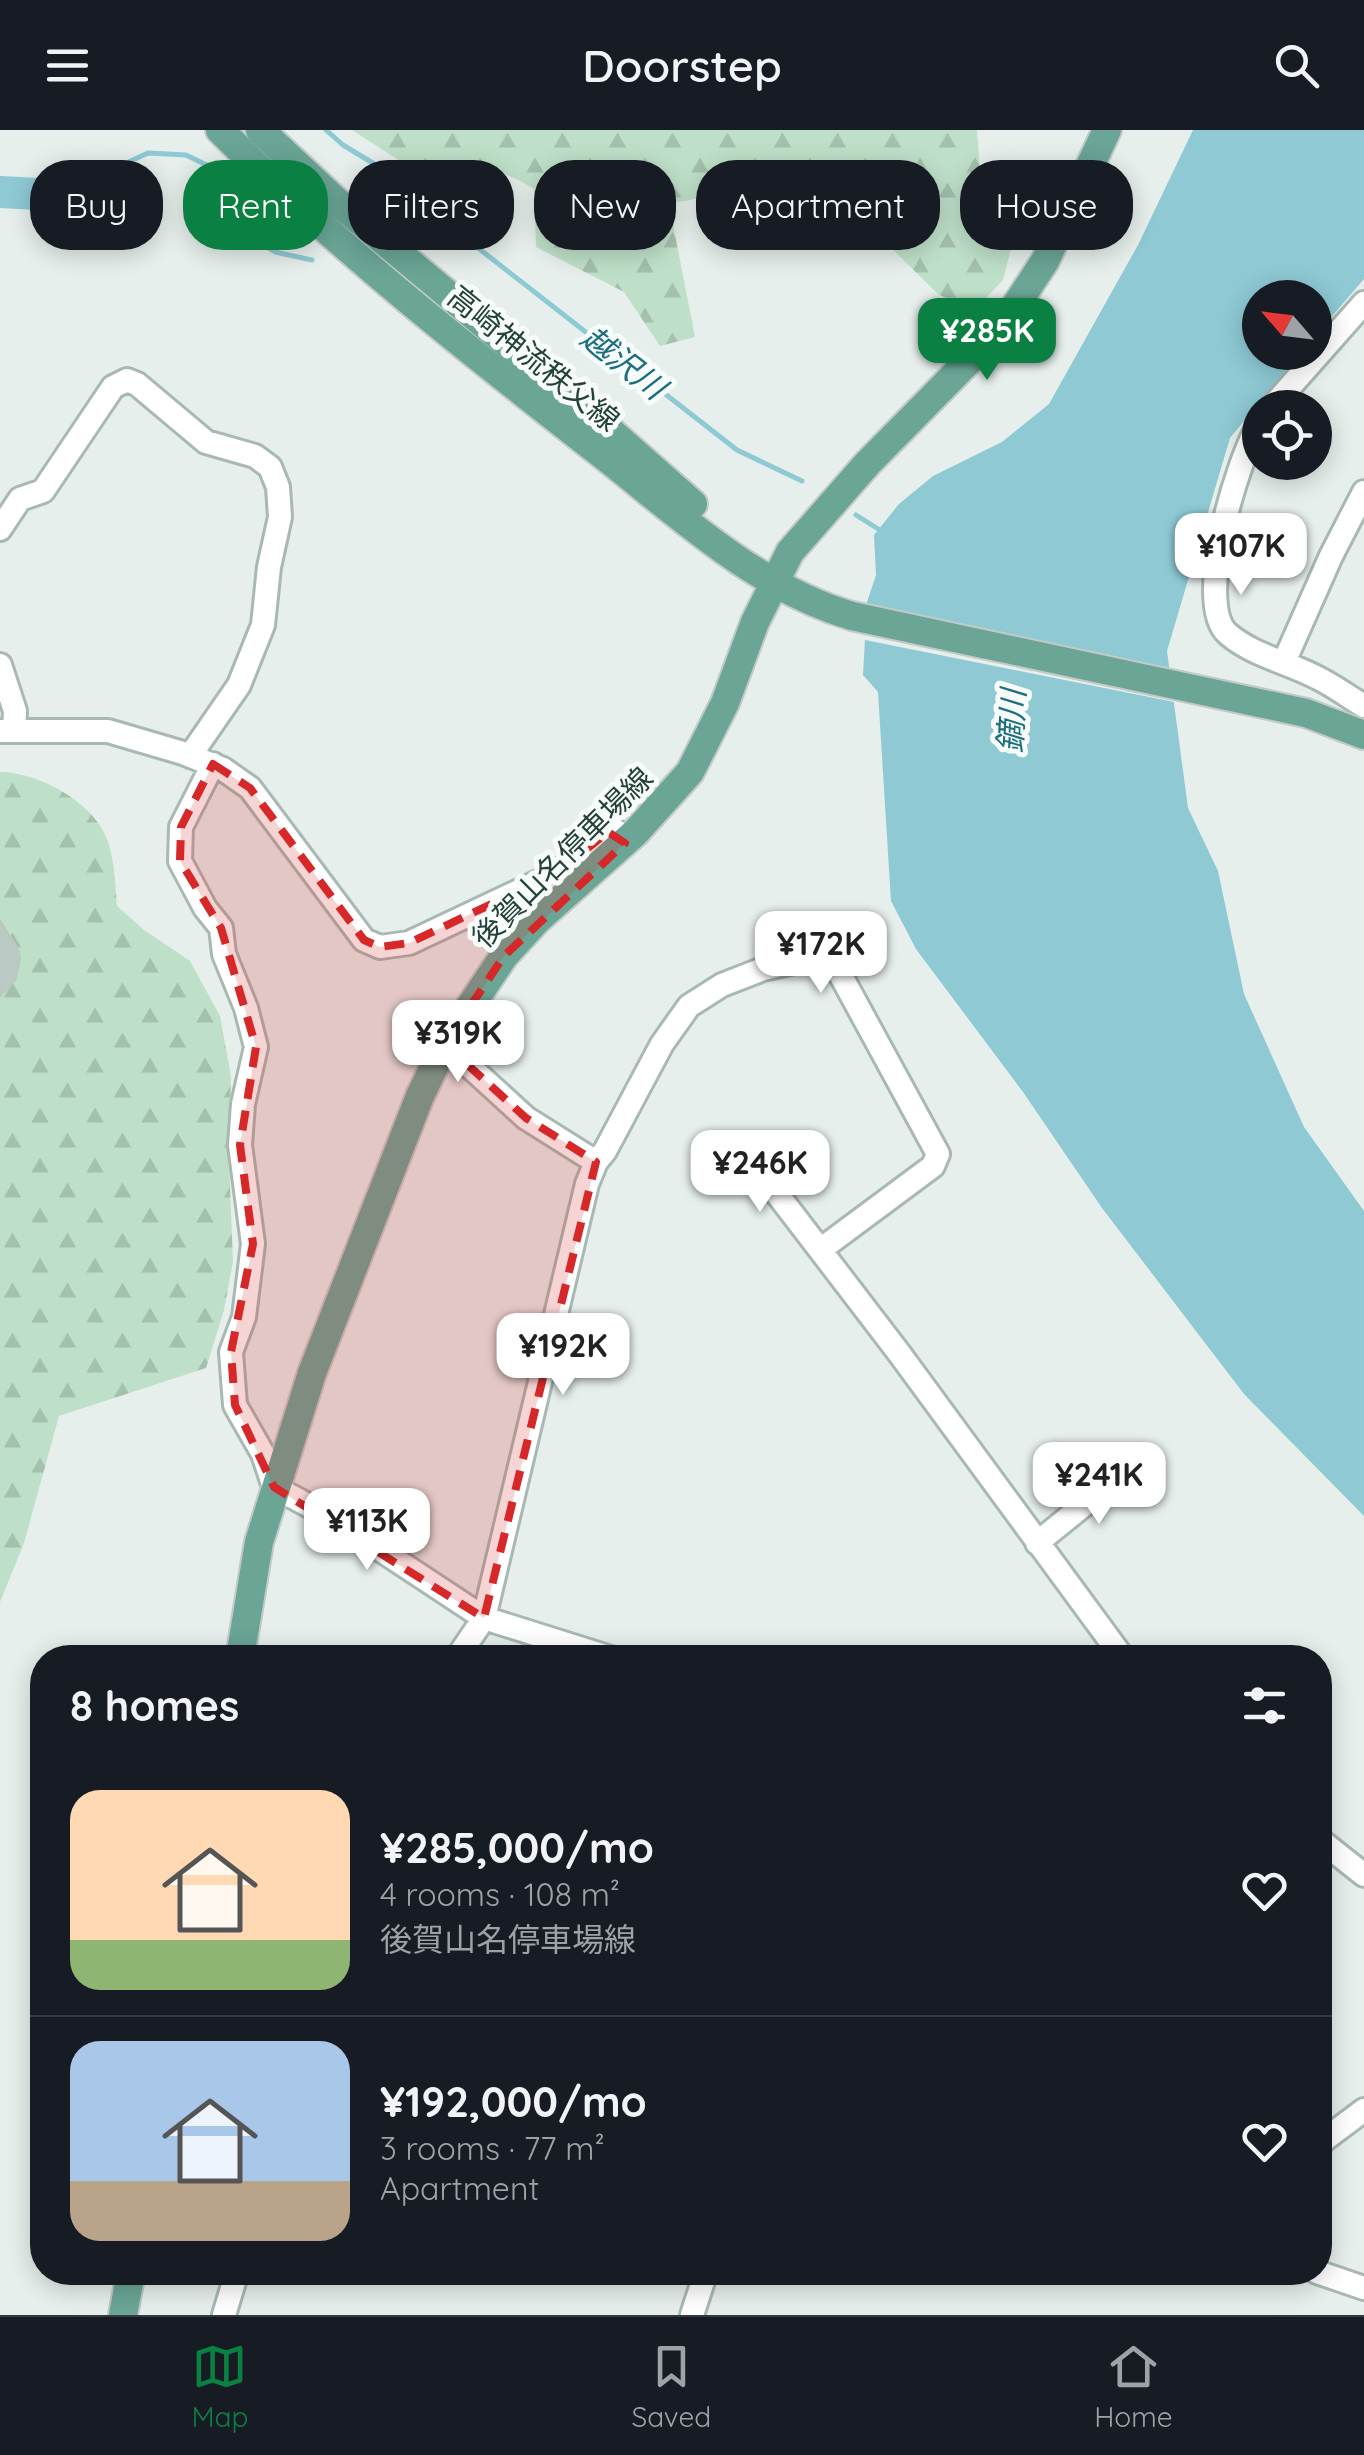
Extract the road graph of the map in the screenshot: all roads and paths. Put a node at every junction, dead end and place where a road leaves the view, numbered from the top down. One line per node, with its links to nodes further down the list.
1 (220, 130): 9 (main road, 高崎神流秩父線)
2 (260, 130): 9 (main road, 高崎神流秩父線)
3 (1106, 130): 9 (main road, 後賀山名停車場線)
4 (1364, 304): 5 (street)
5 (1288, 390)
6 (1242, 458): 10 (street)
7 (1364, 492): 10 (street)
8 (0, 530): 15 (street)
9 (774, 580): 14 (main road, 高崎神流秩父線); 17 (main road, 後賀山名停車場線)
10 (1284, 662): 12 (street)
11 (0, 665): 13 (street)
12 (1364, 706)
13 (7, 731): 15 (street)
14 (1364, 736)
15 (190, 756): 16 (street)
16 (213, 764): 17 (street); 23 (street)
17 (625, 843): 18 (main road, 後賀山名停車場線)
18 (445, 1044): 20 (street); 23 (main road, 後賀山名停車場線)
19 (742, 1148): 21 (street)
20 (596, 1162): 21 (street); 25 (street)
21 (820, 1250): 24 (street)
22 (1127, 1470): 24 (street)
23 (274, 1487): 25 (street); 26 (main road, 後賀山名停車場線)
24 (1037, 1543): 29 (street)
25 (484, 1618): 27 (street); 28 (street)
26 (242, 1645)
27 (466, 1645)
28 (570, 1645)
29 (1114, 1645)
30 (1332, 1849): 31 (street)
31 (1364, 1874)
32 (1364, 2110): 33 (street)
33 (1332, 2135)
34 (1332, 2277): 38 (street)
35 (129, 2285): 39 (main road)
36 (234, 2285): 40 (street)
37 (702, 2285): 41 (street)
38 (1364, 2288)
39 (124, 2315)
40 (224, 2315)
41 (692, 2315)

